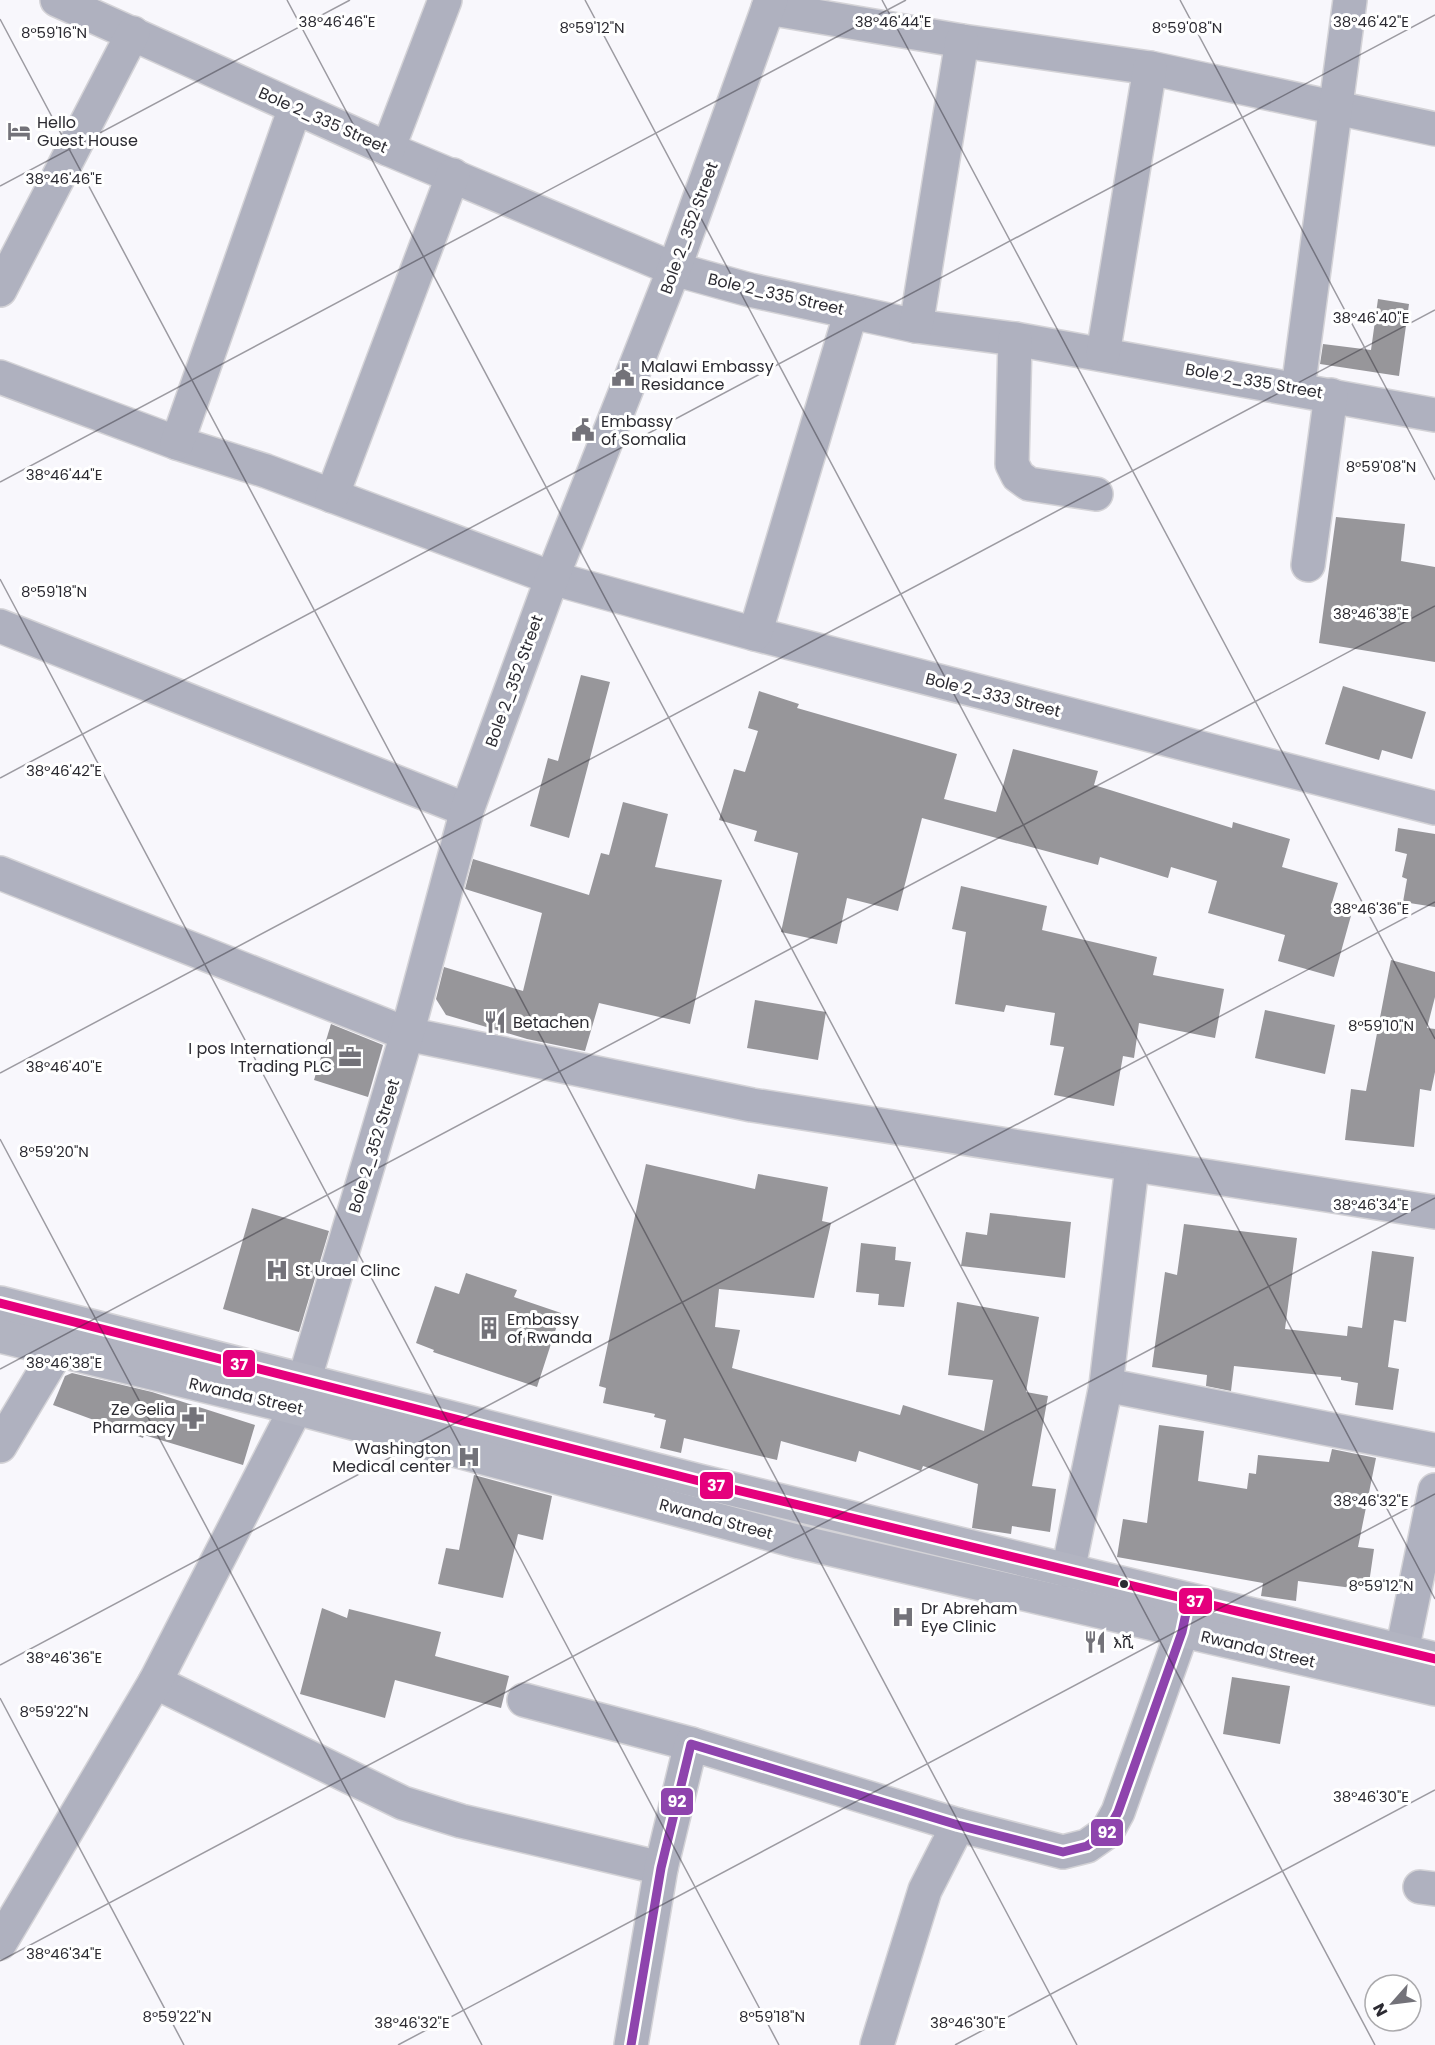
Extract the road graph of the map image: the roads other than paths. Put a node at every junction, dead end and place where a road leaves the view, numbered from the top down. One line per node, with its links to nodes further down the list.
1 (57, 0): 5 (street, Bole 2_335 Street)
2 (445, 0): 11 (street)
3 (1350, 0): 9 (street)
4 (770, 4): 6 (street); 13 (street, Bole 2_352 Street)
5 (133, 33): 8 (street, Bole 2_335 Street); 14 (street)
6 (962, 41): 7 (street); 16 (street)
7 (1150, 68): 9 (street); 18 (street)
8 (295, 108): 11 (street, Bole 2_335 Street); 23 (street)
9 (1337, 109): 10 (street); 20 (street)
10 (1435, 129)
11 (388, 149): 12 (street, Bole 2_335 Street)
12 (453, 175): 13 (street, Bole 2_335 Street); 25 (street)
13 (674, 269): 15 (street, Bole 2_335 Street); 27 (street, Bole 2_352 Street)
14 (0, 290)
15 (851, 312): 16 (street, Bole 2_335 Street); 29 (street)
16 (916, 326): 17 (street, Bole 2_335 Street)
17 (1015, 339): 18 (street, Bole 2_335 Street); 24 (street)
18 (1103, 354): 20 (street, Bole 2_335 Street)
19 (0, 377): 23 (street, Bole 2_333 Street)
20 (1298, 389): 21 (street, Bole 2_335 Street)
21 (1331, 395): 22 (street, Bole 2_335 Street); 26 (street)
22 (1435, 415)
23 (177, 443): 25 (street, Bole 2_333 Street)
24 (1096, 494)
25 (332, 496): 27 (street, Bole 2_333 Street)
26 (1308, 565)
27 (552, 578): 29 (street, Bole 2_333 Street); 31 (street, Bole 2_352 Street)
28 (0, 626): 31 (street)
29 (755, 634): 30 (street, Bole 2_333 Street)
30 (1435, 808)
31 (467, 810): 33 (street, Bole 2_352 Street)
32 (0, 873): 33 (street)
33 (407, 1034): 34 (street); 40 (street, Bole 2_352 Street)
34 (1132, 1166): 35 (street); 39 (street)
35 (1435, 1212)
36 (0, 1303): 40 (main road, Rwanda Street)
37 (0, 1336): 38 (main road, Rwanda Street)
38 (57, 1352): 40 (main road, Rwanda Street); 41 (street)
39 (1106, 1385): 42 (street); 44 (street)
40 (300, 1393): 44 (main road, Rwanda Street); 46 (main road, Rwanda Street); 49 (street, Bole 2_352 Street)
41 (0, 1446)
42 (1435, 1450)
43 (1435, 1490): 47 (street)
44 (1068, 1571): 45 (main road, Rwanda Street)
45 (1189, 1599): 46 (street); 47 (main road, Rwanda Street)
46 (1182, 1632): 50 (main road, Rwanda Street); 53 (street)
47 (1402, 1651): 48 (main road, Rwanda Street)
48 (1435, 1659)
49 (155, 1682): 54 (street); 55 (street, Bole 2_352 Street)
50 (1435, 1689)
51 (524, 1700): 52 (street)
52 (691, 1744): 53 (street); 54 (street)
53 (958, 1825): 57 (street)
54 (661, 1868): 56 (street)
55 (2, 1935)
56 (631, 2045)
57 (877, 2045)

